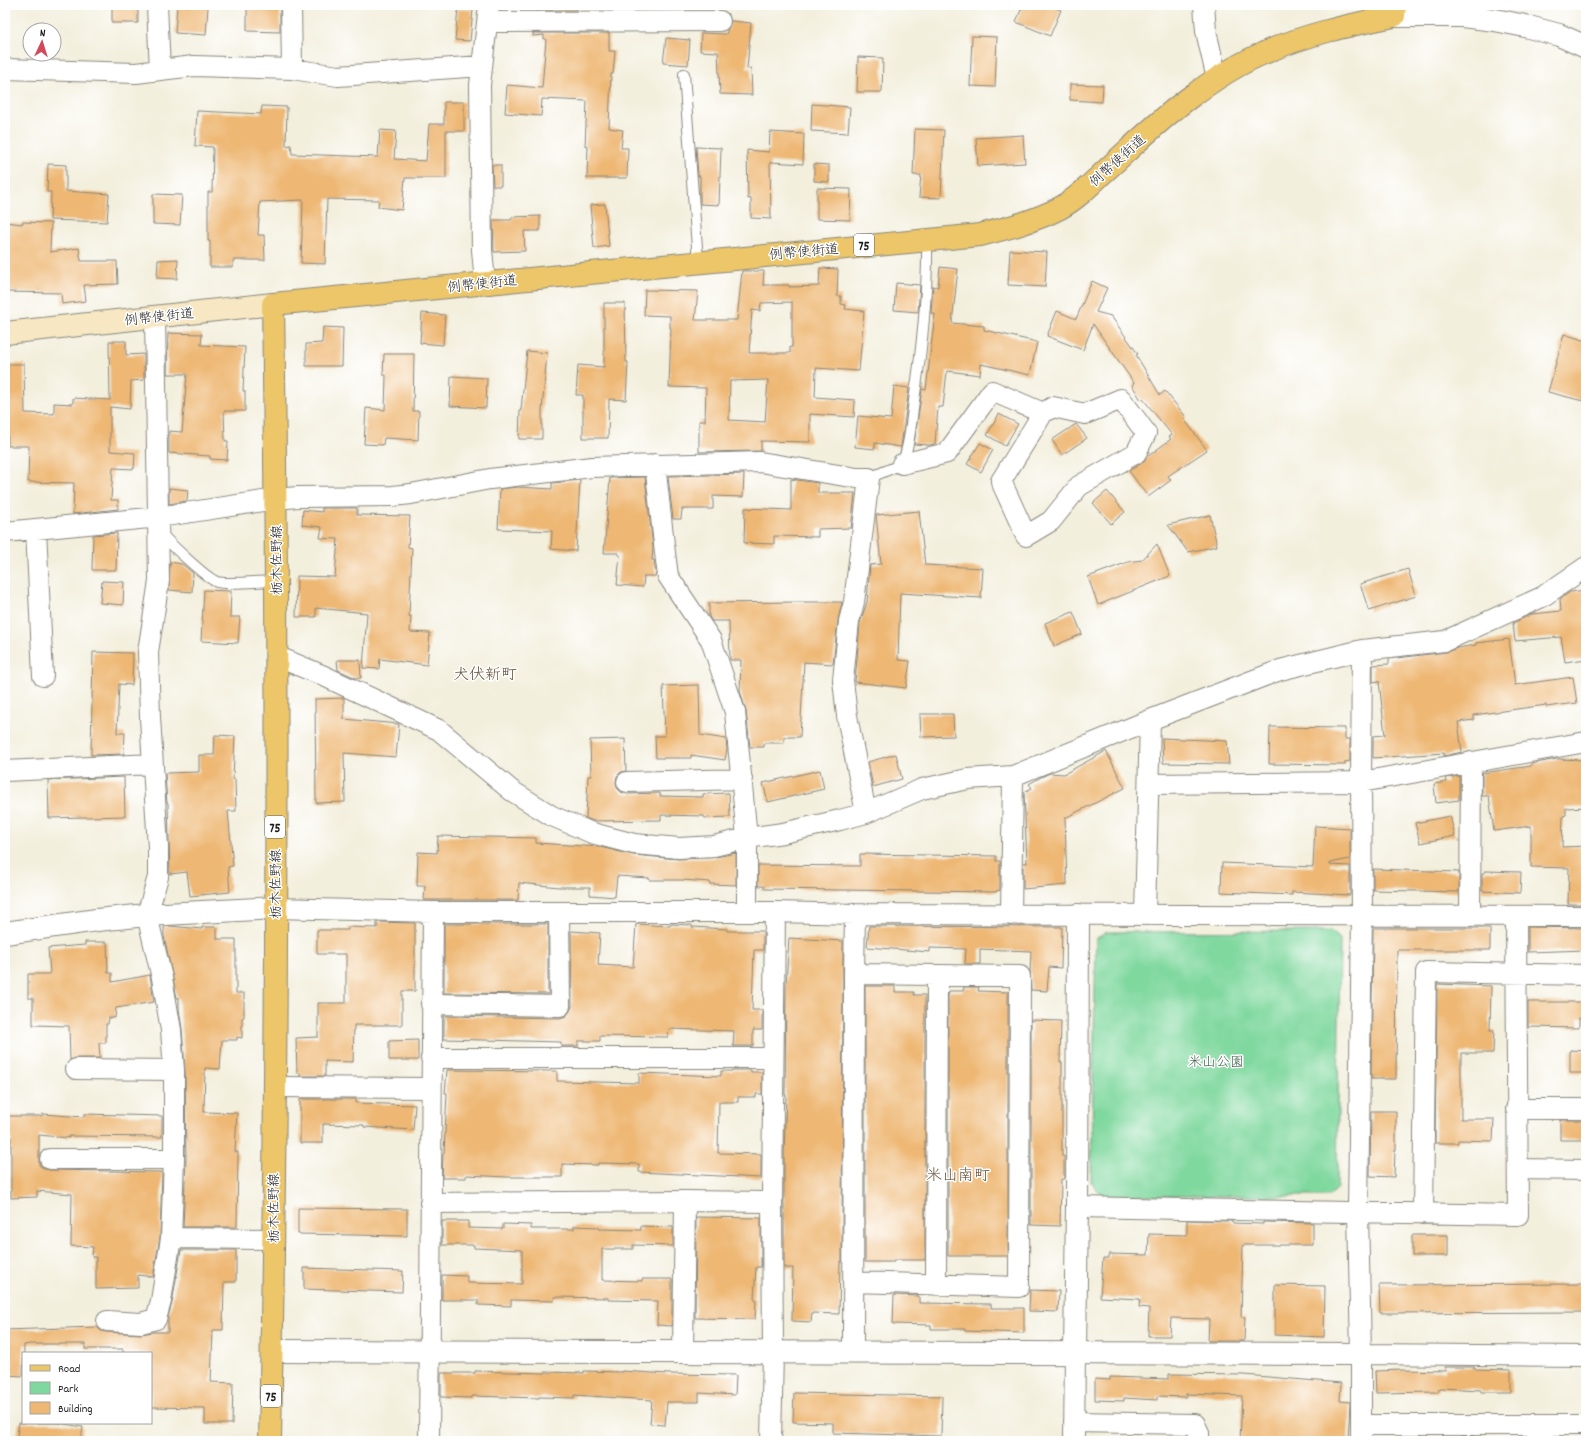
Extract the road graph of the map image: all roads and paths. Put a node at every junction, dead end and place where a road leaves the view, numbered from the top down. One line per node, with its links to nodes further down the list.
1 (157, 5): 11 (street)
2 (292, 5): 9 (street)
3 (1204, 5): 13 (street)
4 (1395, 10): 7 (street, 例幣使街道); 13 (main road, 例幣使街道 / 75)
5 (488, 13): 6 (street); 8 (street)
6 (720, 21)
7 (1586, 47)
8 (482, 66): 9 (street); 16 (street)
9 (292, 69): 11 (street)
10 (5, 70): 11 (street)
11 (160, 70)
12 (684, 74): 15 (lane)
13 (1217, 79): 14 (main road, 例幣使街道 / 75)
14 (927, 240): 15 (main road, 例幣使街道 / 75); 22 (lane)
15 (698, 261): 16 (main road, 例幣使街道 / 75)
16 (485, 282): 17 (main road, 例幣使街道 / 75)
17 (273, 304): 18 (main road, 例幣使街道); 24 (main road, 栃木佐野線 / 75)
18 (155, 316): 19 (main road, 例幣使街道); 25 (street)
19 (5, 333)
20 (1043, 413): 20 (street); 22 (street)
21 (655, 464): 23 (street); 24 (street); 39 (street)
22 (902, 464): 23 (lane)
23 (870, 478): 43 (street)
24 (276, 499): 25 (street); 29 (main road, 栃木佐野線 / 75)
25 (158, 524): 26 (street); 29 (lane); 36 (street)
26 (36, 529): 27 (street); 32 (street)
27 (5, 532)
28 (1586, 567): 30 (street)
29 (276, 581): 31 (main road, 栃木佐野線 / 75)
30 (1362, 650): 33 (street); 41 (street)
31 (276, 656): 44 (street); 45 (main road, 栃木佐野線 / 75)
32 (43, 676)
33 (1150, 720): 38 (street); 42 (street)
34 (1586, 742): 35 (street)
35 (1472, 762): 41 (street); 56 (street)
36 (153, 764): 37 (street); 51 (street)
37 (5, 771)
38 (1013, 776): 43 (street); 52 (street)
39 (742, 779): 40 (street); 44 (street)
40 (627, 782)
41 (1361, 782): 42 (street); 55 (street)
42 (1148, 784): 54 (street)
43 (866, 812): 44 (street)
44 (747, 838): 48 (street)
45 (275, 908): 46 (street); 51 (street); 69 (main road, 栃木佐野線 / 75)
46 (433, 912): 47 (street); 64 (street)
47 (559, 912): 48 (street); 64 (street)
48 (747, 912): 49 (street)
49 (775, 912): 50 (street); 66 (street)
50 (855, 914): 52 (street); 60 (street)
51 (147, 915): 59 (street); 68 (street)
52 (1012, 915): 53 (street)
53 (1078, 915): 54 (street); 80 (street)
54 (1145, 915): 55 (street)
55 (1362, 915): 56 (street); 81 (street)
56 (1470, 916): 57 (street)
57 (1516, 916): 58 (street); 62 (street)
58 (1586, 916)
59 (5, 934)
60 (854, 974): 61 (street); 85 (street)
61 (937, 975): 86 (street); 86 (street)
62 (1515, 975): 63 (street); 71 (street); 82 (street)
63 (1586, 975)
64 (432, 1004): 65 (street)
65 (431, 1058): 66 (street); 70 (street)
66 (774, 1058): 78 (street)
67 (76, 1069): 68 (street)
68 (174, 1070): 74 (street)
69 (274, 1087): 70 (street); 84 (main road, 栃木佐野線 / 75)
70 (431, 1088): 79 (street)
71 (1516, 1109): 72 (street); 75 (street)
72 (1586, 1109)
73 (50, 1158): 74 (street)
74 (174, 1159): 83 (street)
75 (1518, 1169): 76 (street); 82 (street)
76 (1586, 1170)
77 (685, 1201): 78 (street); 79 (street); 90 (street)
78 (772, 1202): 91 (street)
79 (430, 1203): 89 (street)
80 (1077, 1207): 81 (street); 93 (street)
81 (1358, 1212): 82 (street); 94 (street)
82 (1423, 1214)
83 (171, 1238): 84 (street); 87 (street)
84 (273, 1239): 88 (main road, 栃木佐野線 / 75)
85 (853, 1282): 86 (street); 92 (street)
86 (936, 1285)
87 (107, 1321)
88 (272, 1351): 89 (street); 99 (main road, 栃木佐野線 / 75)
89 (429, 1352): 90 (street); 100 (street)
90 (683, 1352): 91 (street)
91 (773, 1353): 92 (street); 101 (street)
92 (853, 1353): 93 (street)
93 (1075, 1353): 94 (street); 97 (street)
94 (1361, 1354): 95 (street); 98 (street)
95 (1586, 1356)
96 (1586, 1425): 98 (street)
97 (1074, 1432): 102 (street)
98 (1361, 1433)
99 (270, 1441)
100 (429, 1441)
101 (771, 1441)
102 (1199, 1441)

